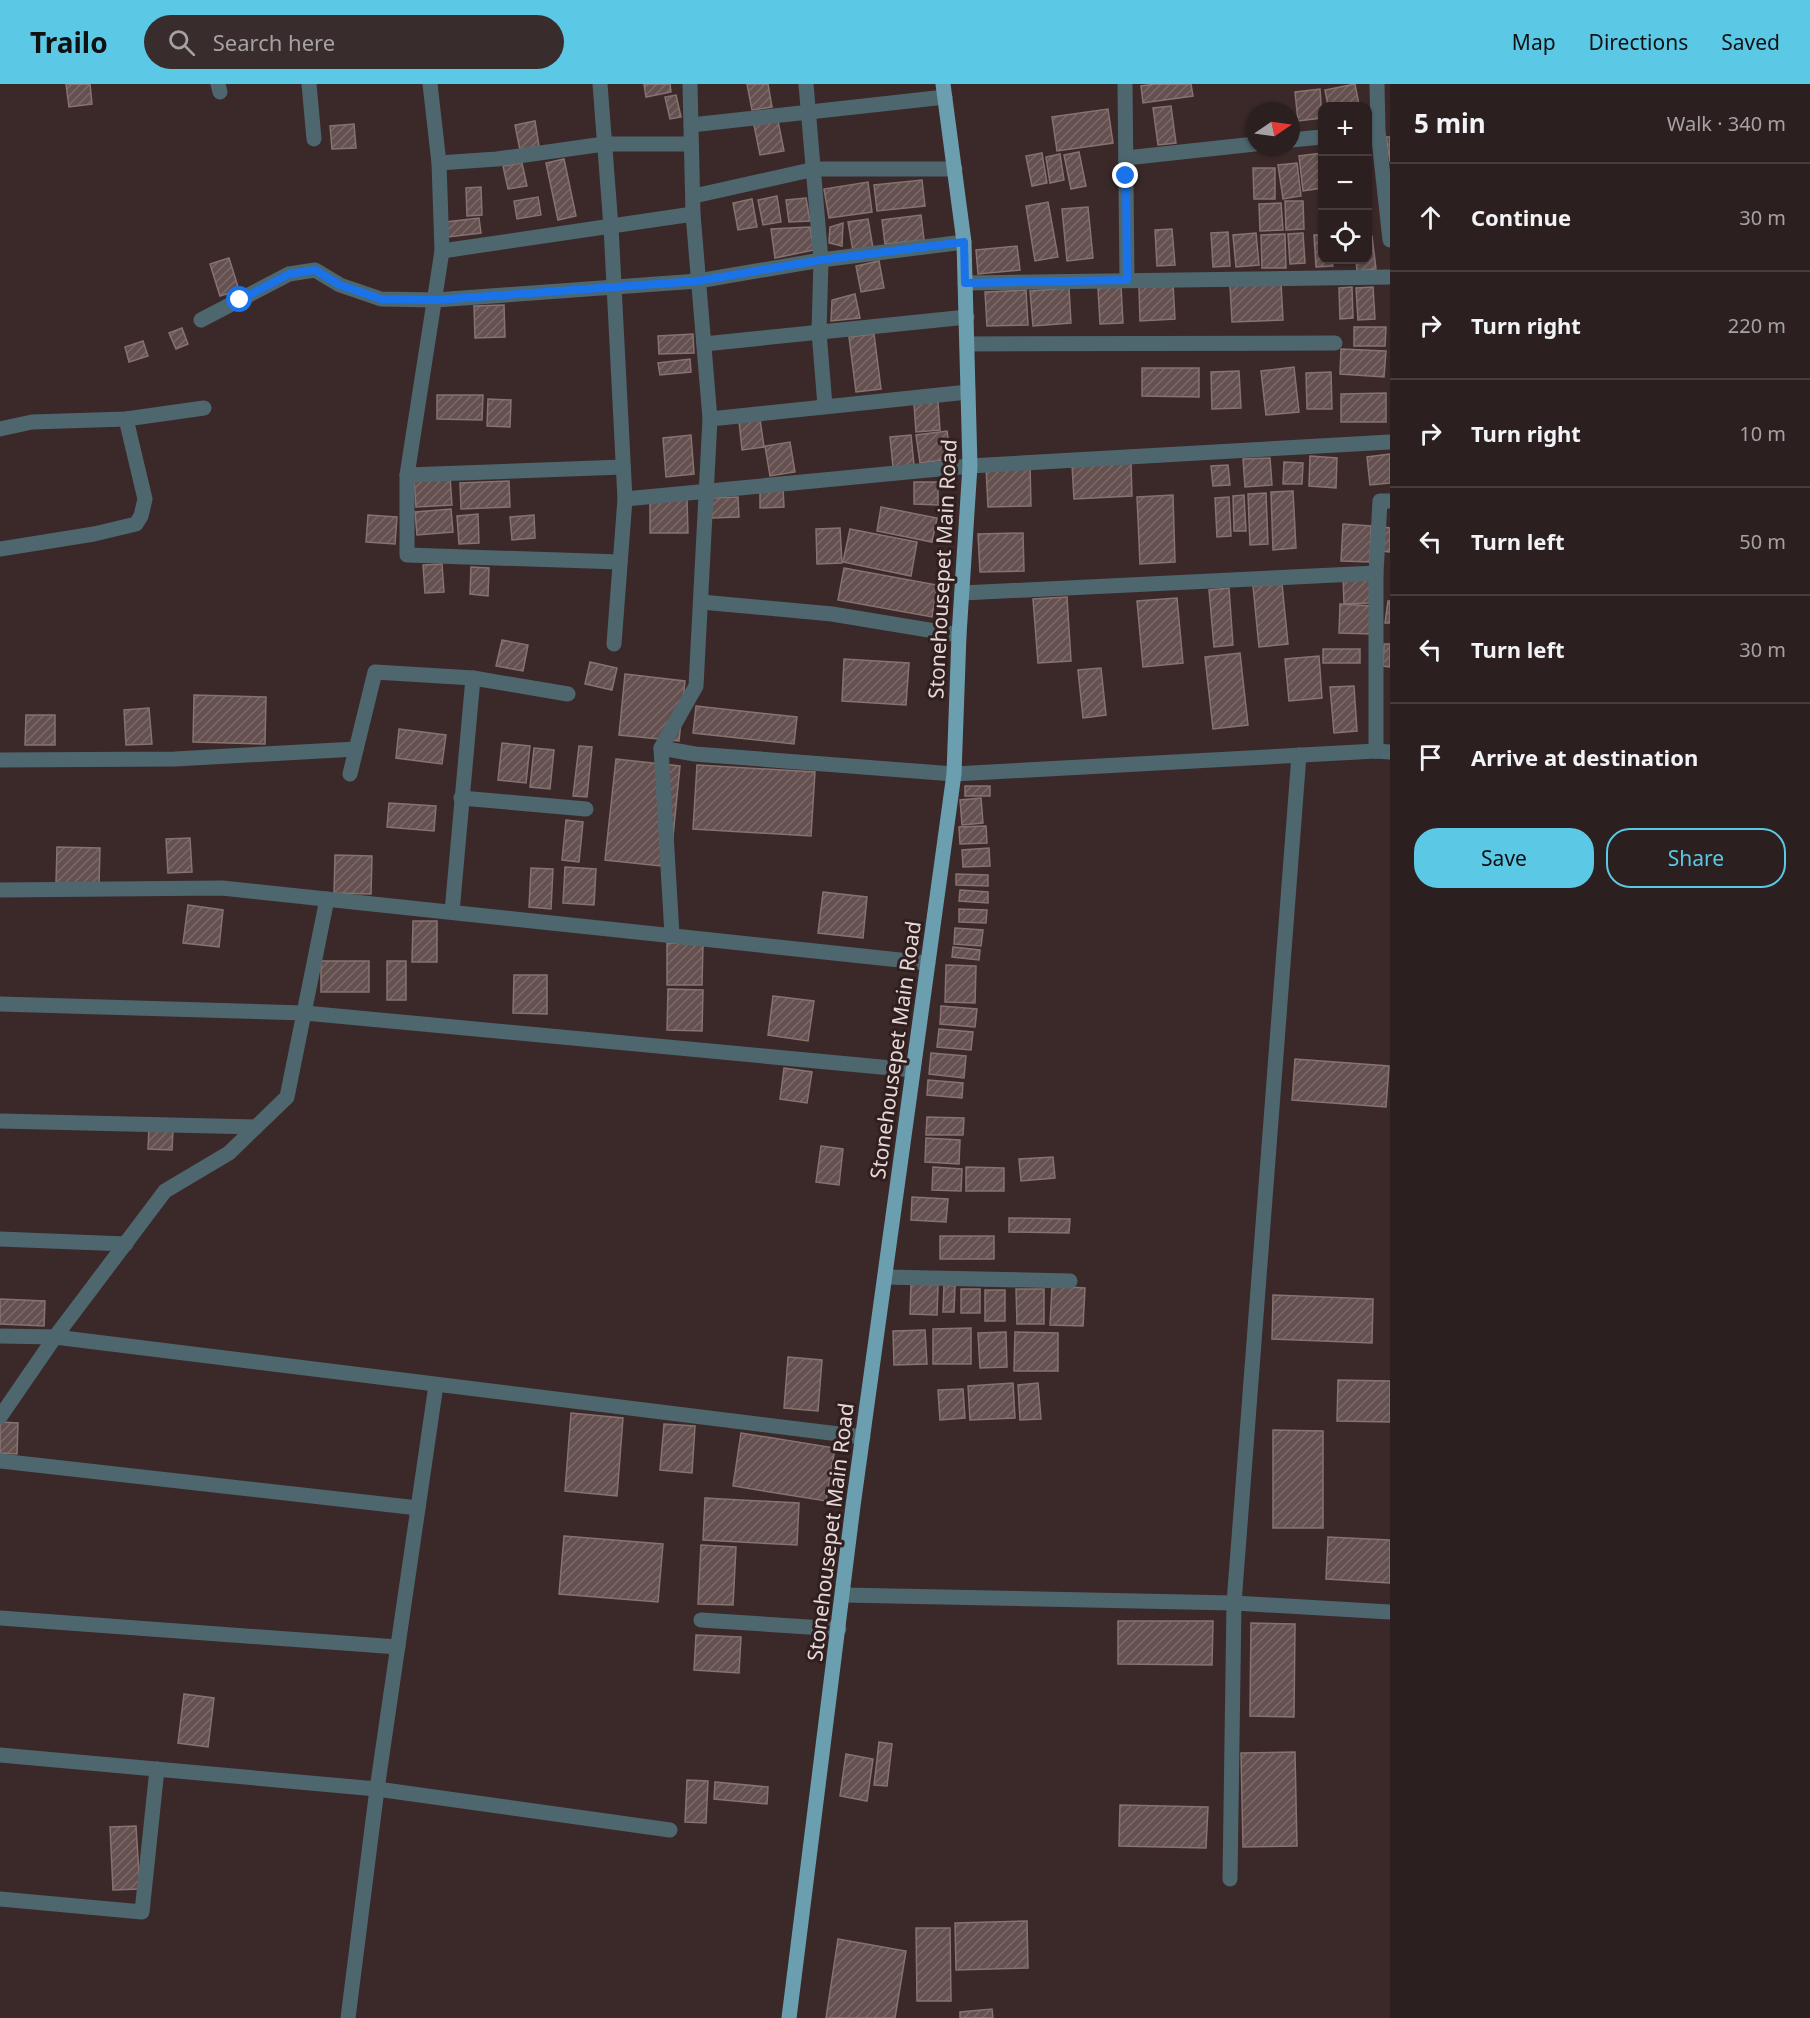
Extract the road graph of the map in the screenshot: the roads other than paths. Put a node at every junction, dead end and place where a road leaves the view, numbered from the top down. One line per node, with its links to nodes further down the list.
1 (309, 84): 14 (street)
2 (430, 84): 19 (street)
3 (600, 84): 15 (street)
4 (690, 84): 10 (street)
5 (806, 84): 9 (street)
6 (1125, 84): 18 (street)
7 (1377, 84): 11 (street)
8 (944, 90): 9 (street); 21 (main road, Stonehousepet Main Road)
9 (809, 112): 10 (street); 20 (street)
10 (691, 125): 16 (street)
11 (1373, 131): 22 (street)
12 (1318, 137): 13 (street)
13 (1300, 139)
14 (314, 140)
15 (604, 144): 16 (street); 19 (street); 25 (street)
16 (691, 144): 23 (street)
17 (1246, 145): 18 (street)
18 (1126, 158): 31 (street)
19 (439, 163): 28 (street)
20 (815, 169): 21 (street); 23 (street); 29 (street)
21 (955, 169): 27 (main road, Stonehousepet Main Road)
22 (1387, 185): 26 (street)
23 (694, 196): 24 (street)
24 (693, 214): 25 (street); 32 (street)
25 (611, 227): 28 (street); 34 (street)
26 (1390, 240)
27 (964, 242): 29 (street); 33 (main road, Stonehousepet Main Road)
28 (442, 251): 35 (street)
29 (821, 260): 32 (street); 38 (street)
30 (1390, 278): 31 (street)
31 (1127, 280): 33 (street)
32 (698, 281): 34 (street); 40 (street)
33 (965, 283): 36 (main road, Stonehousepet Main Road)
34 (613, 288): 35 (street); 50 (street)
35 (436, 300): 37 (street); 51 (street)
36 (967, 317): 38 (street); 41 (main road, Stonehousepet Main Road)
37 (201, 320)
38 (819, 332): 40 (street); 43 (street)
39 (1335, 343): 41 (street)
40 (704, 344): 45 (street)
41 (967, 344): 42 (main road, Stonehousepet Main Road)
42 (968, 392): 43 (street); 49 (main road, Stonehousepet Main Road)
43 (825, 406): 45 (street)
44 (204, 408): 46 (street)
45 (710, 418): 52 (street)
46 (126, 419): 47 (street); 55 (street)
47 (0, 429)
48 (1390, 442): 49 (street)
49 (970, 466): 52 (street); 58 (main road, Stonehousepet Main Road)
50 (623, 467): 51 (street); 53 (street)
51 (407, 475): 56 (street)
52 (708, 490): 53 (street); 59 (street)
53 (625, 499): 56 (street)
54 (1390, 501): 57 (street)
55 (0, 549)
56 (620, 562): 61 (street)
57 (1376, 573): 58 (street); 66 (street)
58 (962, 593): 60 (main road, Stonehousepet Main Road)
59 (701, 602): 60 (street); 64 (street)
60 (959, 635): 70 (main road, Stonehousepet Main Road)
61 (614, 644)
62 (473, 678): 63 (street); 65 (street); 71 (street)
63 (568, 694)
64 (661, 748): 70 (street); 76 (street)
65 (356, 749): 68 (street); 69 (street)
66 (1383, 752): 67 (street)
67 (1299, 755): 70 (street); 95 (street)
68 (0, 760)
69 (350, 774)
70 (954, 774): 77 (main road, Stonehousepet Main Road)
71 (461, 798): 72 (street); 75 (street)
72 (586, 809)
73 (0, 890): 74 (street)
74 (327, 899): 75 (street); 79 (street)
75 (452, 912): 76 (street)
76 (672, 935): 77 (street)
77 (928, 963): 80 (main road, Stonehousepet Main Road)
78 (0, 1004): 79 (street)
79 (305, 1013): 80 (street); 82 (street)
80 (913, 1070): 85 (main road, Stonehousepet Main Road)
81 (0, 1121): 82 (street)
82 (256, 1127): 84 (street)
83 (0, 1239): 84 (street)
84 (126, 1244): 88 (street)
85 (885, 1277): 86 (street); 91 (main road, Stonehousepet Main Road)
86 (1070, 1281)
87 (0, 1336): 88 (street)
88 (55, 1337): 89 (street); 90 (street)
89 (436, 1385): 91 (street); 93 (street)
90 (0, 1417)
91 (863, 1437): 94 (main road, Stonehousepet Main Road)
92 (0, 1461): 93 (street)
93 (418, 1508): 100 (street)
94 (843, 1595): 95 (street); 99 (main road, Stonehousepet Main Road)
95 (1234, 1603): 96 (street); 105 (street)
96 (1390, 1612)
97 (0, 1618): 100 (street)
98 (701, 1620): 99 (street)
99 (839, 1629): 108 (main road, Stonehousepet Main Road)
100 (398, 1647): 103 (street)
101 (0, 1755): 102 (street)
102 (157, 1769): 103 (street); 106 (street)
103 (377, 1789): 104 (street); 107 (street)
104 (670, 1830)
105 (1230, 1879)
106 (0, 1899)
107 (348, 2018)
108 (789, 2018)

